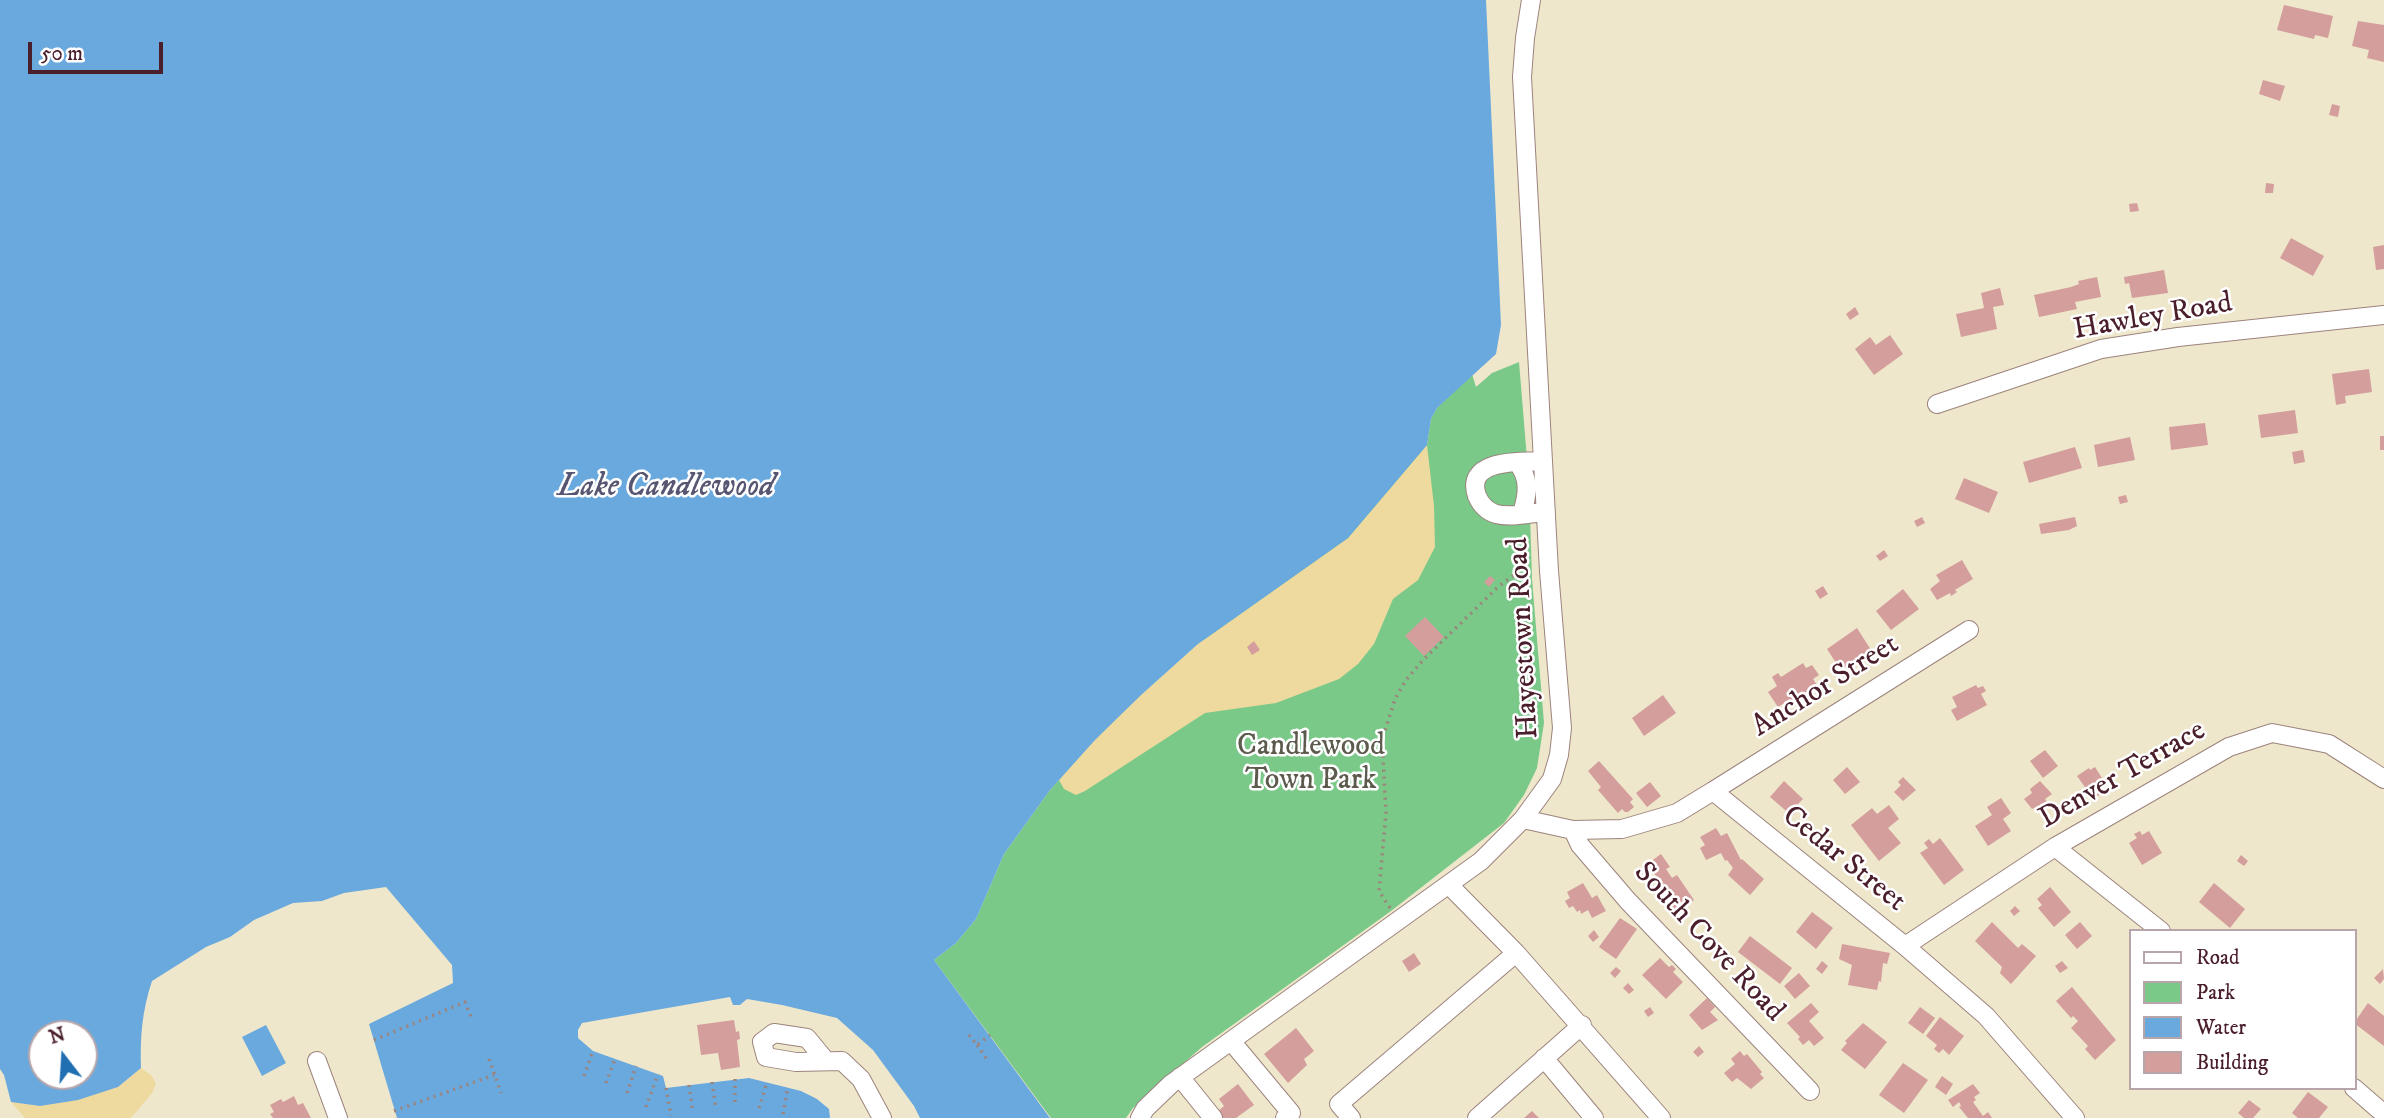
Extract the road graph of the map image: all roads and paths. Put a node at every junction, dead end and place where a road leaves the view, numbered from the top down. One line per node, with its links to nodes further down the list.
1 (1531, 0): 4 (street, Hayestown Road)
2 (2384, 315): 3 (street, Hawley Road)
3 (1937, 404)
4 (1543, 461): 5 (street); 6 (street, Hayestown Road)
5 (1517, 462): 7 (street); 7 (street)
6 (1546, 512): 7 (street); 8 (street, Hayestown Road)
7 (1522, 513)
8 (1549, 572): 12 (street, Hayestown Road); 16 (path)
9 (1969, 630): 11 (street, Anchor Street)
10 (2384, 779): 14 (street, Denver Terrace)
11 (1713, 791): 13 (street); 18 (street, Cedar Street)
12 (1523, 819): 13 (street); 15 (street, Hayestown Road)
13 (1573, 830): 47 (street, South Cove Road)
14 (2055, 846): 17 (street); 18 (street, Denver Terrace)
15 (1449, 885): 16 (street, Hayestown Road); 19 (street)
16 (1399, 922): 25 (street, Hayestown Road)
17 (2159, 929)
18 (1905, 946): 68 (street, Cedar Street)
19 (1516, 953): 21 (street); 64 (street)
20 (472, 1019): 24 (path)
21 (1582, 1026): 28 (street); 67 (street)
22 (969, 1035): 26 (path)
23 (990, 1035): 26 (path)
24 (374, 1040)
25 (1231, 1041): 38 (street, Hayestown Road); 59 (street)
26 (976, 1045): 33 (path)
27 (593, 1051): 37 (path)
28 (1544, 1058): 65 (street); 66 (street)
29 (489, 1059): 36 (path)
30 (615, 1059): 42 (path)
31 (317, 1061): 60 (street)
32 (826, 1061): 61 (street)
33 (988, 1061)
34 (636, 1066): 48 (path)
35 (658, 1074): 51 (path)
36 (494, 1075): 49 (path); 54 (path)
37 (584, 1076)
38 (1180, 1077): 62 (street, Hayestown Road); 63 (street)
39 (735, 1079): 50 (path)
40 (712, 1082): 53 (path)
41 (767, 1082): 52 (path)
42 (606, 1083)
43 (689, 1085): 55 (path)
44 (788, 1087): 56 (path)
45 (666, 1088): 58 (path)
46 (2356, 1090): 57 (street)
47 (1810, 1091)
48 (627, 1093)
49 (501, 1094)
50 (735, 1102)
51 (646, 1107)
52 (760, 1108)
53 (716, 1109)
54 (394, 1111)
55 (693, 1112)
56 (783, 1114)
57 (2384, 1114)
58 (671, 1116)
59 (1292, 1116)
60 (338, 1118)
61 (882, 1118)
62 (1140, 1118)
63 (1213, 1118)
64 (1351, 1118)
65 (1477, 1118)
66 (1594, 1118)
67 (1661, 1118)
68 (2075, 1118)

